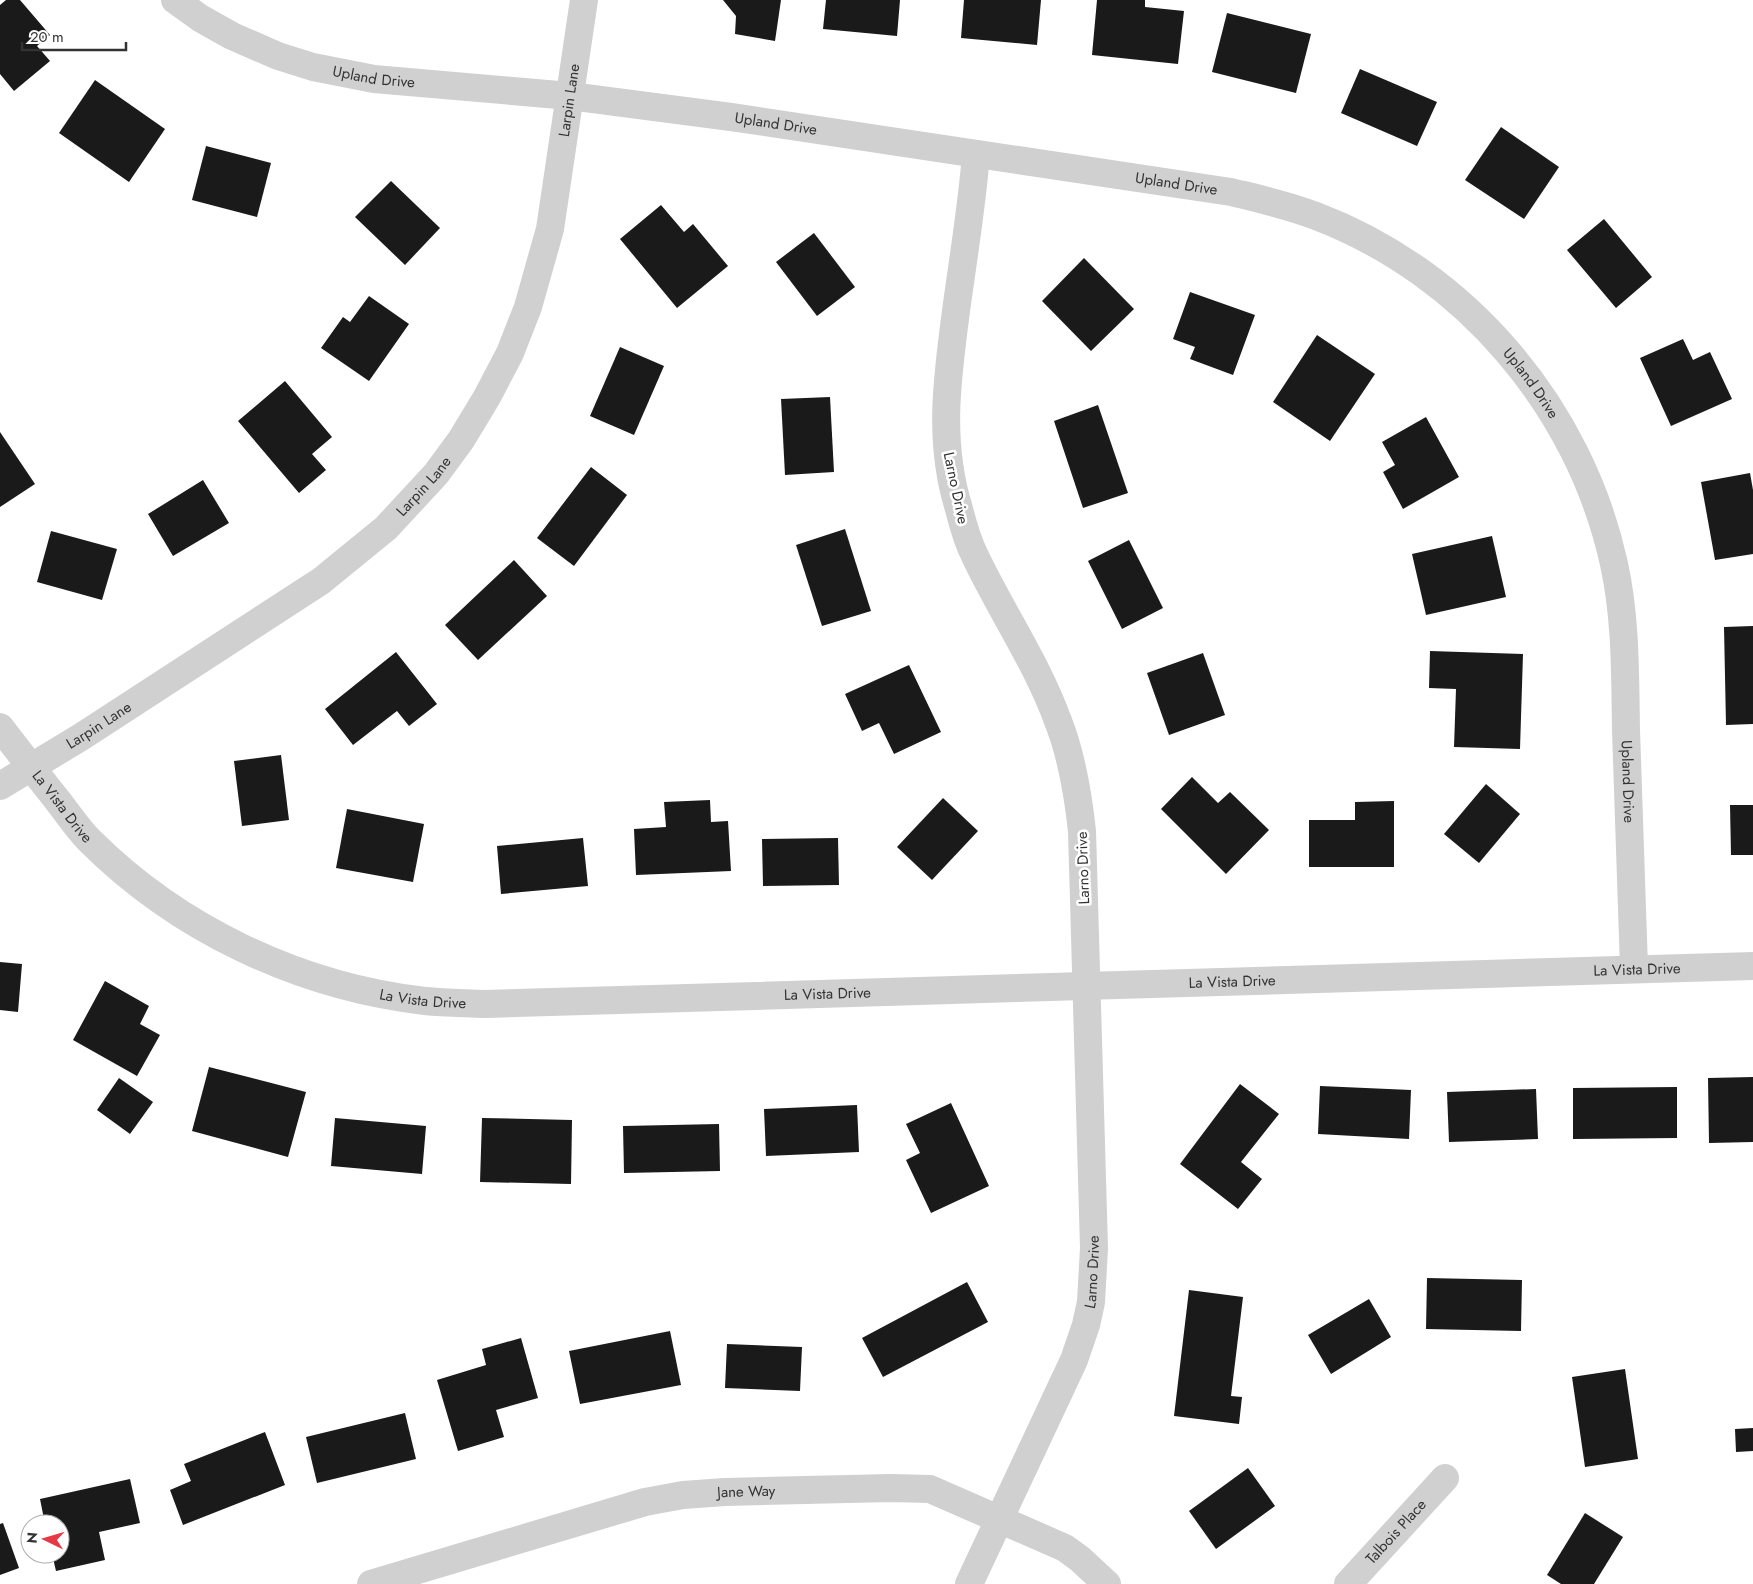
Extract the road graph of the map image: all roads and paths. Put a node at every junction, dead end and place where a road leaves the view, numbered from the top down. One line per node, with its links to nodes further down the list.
1 (175, 0): 3 (street, Upland Drive)
2 (584, 0): 3 (street, Larpin Lane)
3 (570, 96): 4 (street, Upland Drive); 6 (street, Larpin Lane)
4 (976, 154): 9 (street, Upland Drive); 10 (street, Larno Drive)
5 (0, 727): 6 (street, La Vista Drive)
6 (31, 766): 7 (street, Larpin Lane); 10 (street, La Vista Drive)
7 (0, 786)
8 (1753, 966): 9 (street, La Vista Drive)
9 (1634, 968): 10 (street, La Vista Drive)
10 (1087, 986): 12 (street, Larno Drive)
11 (1445, 1478): 16 (street, Talbois Place)
12 (999, 1520): 13 (street, Jane Way); 14 (street, Larno Drive); 15 (street, Jane Way)
13 (371, 1584)
14 (969, 1584)
15 (1107, 1584)
16 (1348, 1584)

